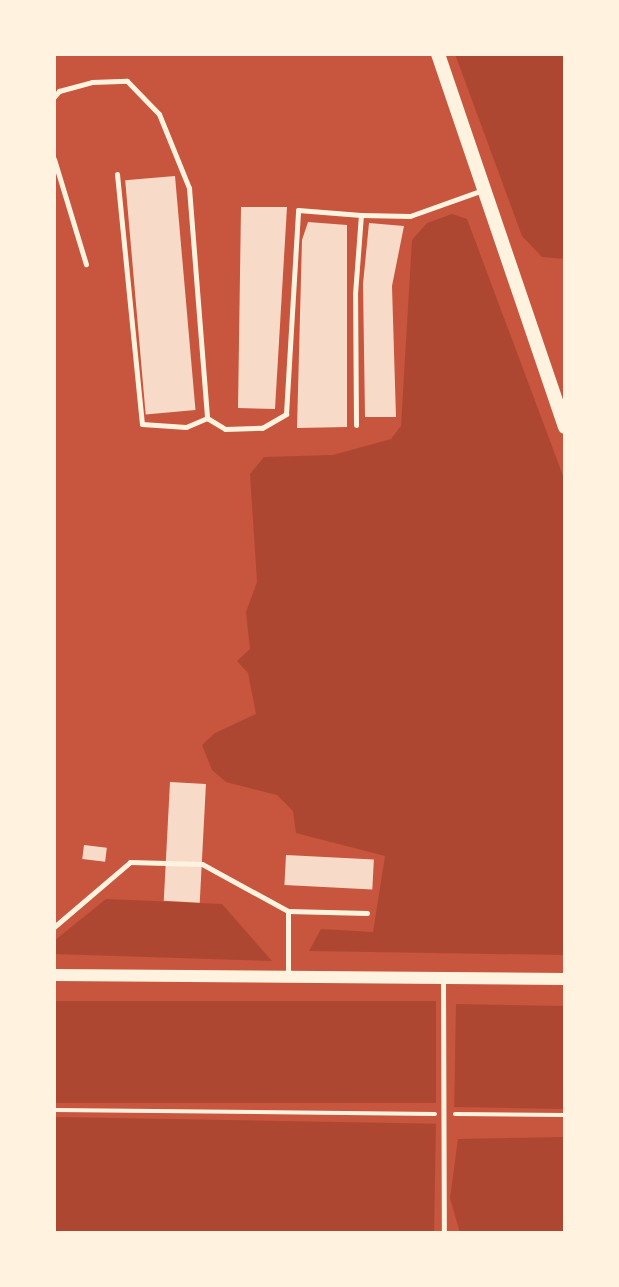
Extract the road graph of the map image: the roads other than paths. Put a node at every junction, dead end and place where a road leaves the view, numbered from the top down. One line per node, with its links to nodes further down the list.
1 (438, 54): 5 (main road)
2 (54, 97): 8 (lane)
3 (54, 159): 7 (lane)
4 (117, 174): 8 (lane)
5 (484, 190): 6 (lane); 10 (main road)
6 (361, 215): 8 (lane); 9 (lane)
7 (86, 264)
8 (207, 418)
9 (356, 425)
10 (565, 427)
11 (288, 911): 12 (lane); 13 (lane); 15 (lane)
12 (367, 913)
13 (54, 927)
14 (54, 975): 15 (street)
15 (288, 976): 16 (street)
16 (443, 978): 17 (street); 18 (lane)
17 (565, 979)
18 (444, 1233)

